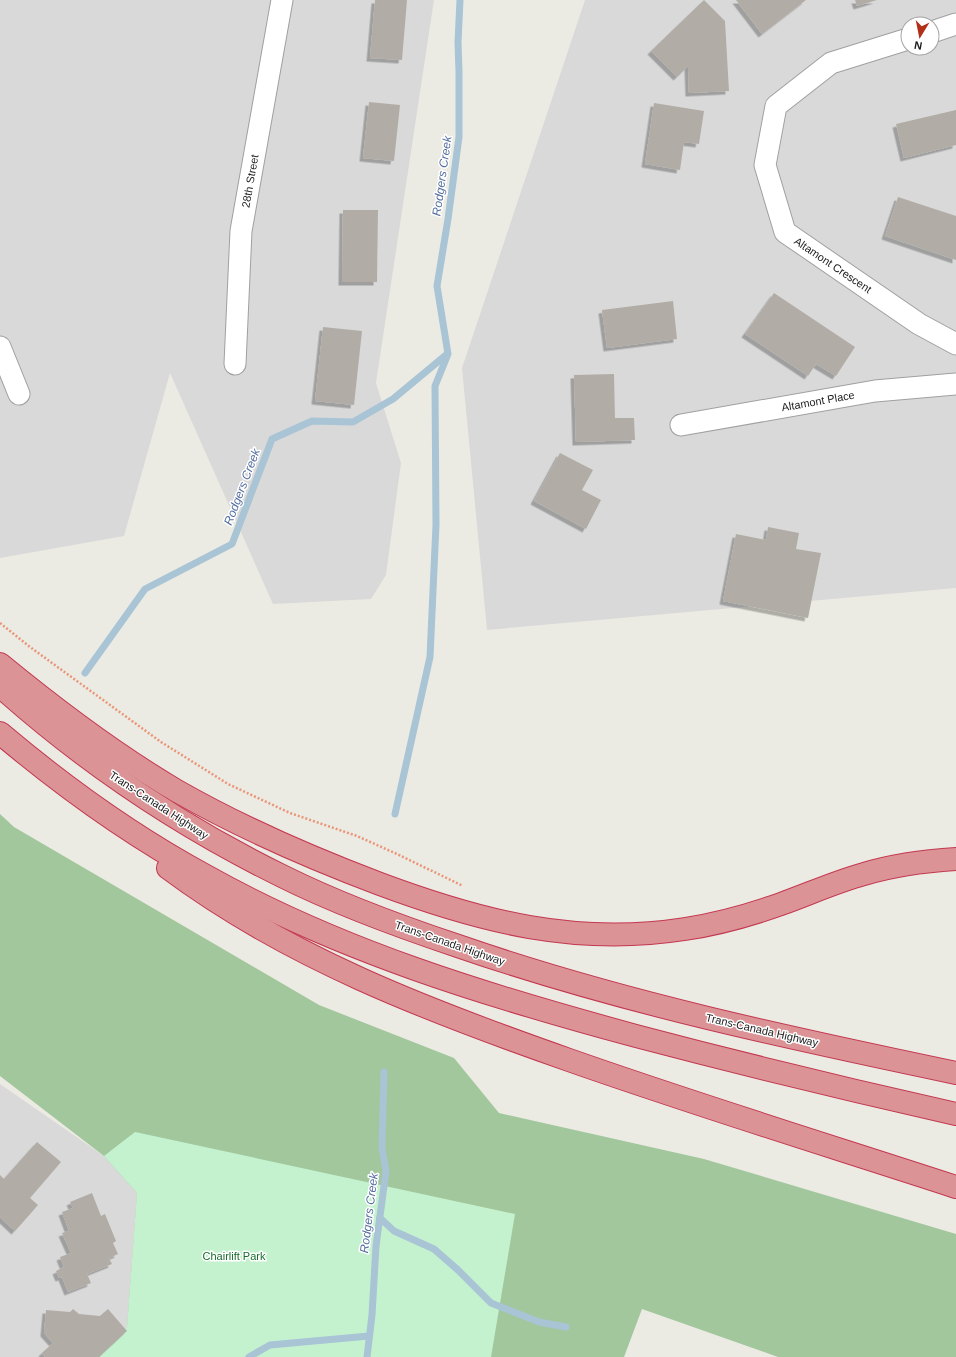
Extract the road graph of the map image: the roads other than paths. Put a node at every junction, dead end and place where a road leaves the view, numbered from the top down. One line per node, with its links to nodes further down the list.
1 (282, 0): 7 (street, 28th Street)
2 (956, 24): 3 (street)
3 (940, 29)
4 (900, 41): 5 (street, Altamont Crescent)
5 (956, 344)
6 (0, 348): 9 (street)
7 (235, 364)
8 (956, 384): 10 (street, Altamont Place)
9 (20, 394)
10 (681, 425)
11 (0, 664): 15 (highway)
12 (0, 686): 16 (highway, Trans-Canada Highway)
13 (0, 733): 14 (highway)
14 (85, 800): 17 (highway); 18 (highway)
15 (956, 859)
16 (956, 1073)
17 (956, 1114)
18 (956, 1187)

